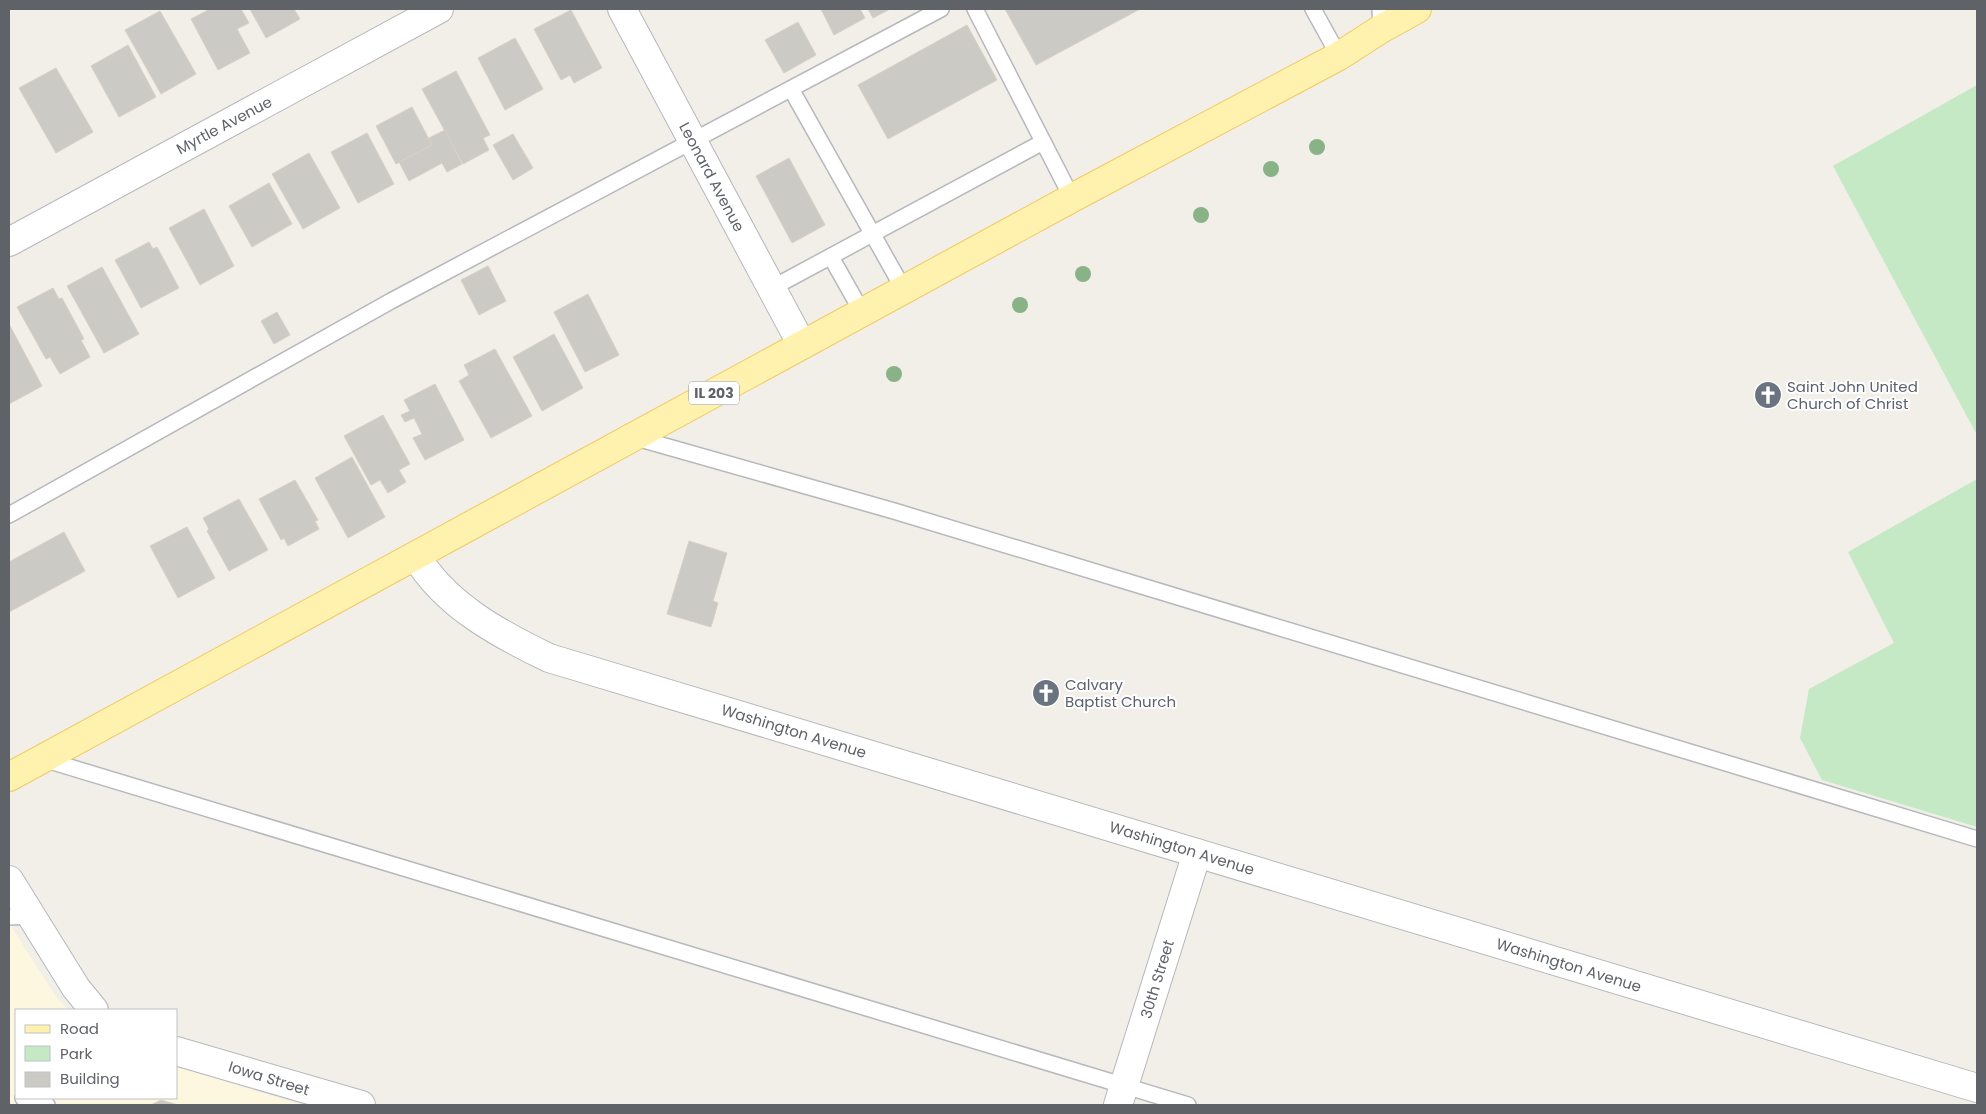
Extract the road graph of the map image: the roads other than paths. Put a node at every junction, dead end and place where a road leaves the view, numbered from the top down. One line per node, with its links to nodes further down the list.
1 (438, 9): 14 (street, Myrtle Avenue)
2 (622, 9): 10 (street, Leonard Avenue)
3 (941, 9): 9 (lane)
4 (975, 9): 11 (lane)
5 (1313, 9): 8 (lane)
6 (1417, 9): 7 (main road, IL 203)
7 (1380, 19): 8 (main road, IL 203)
8 (1339, 56): 12 (main road, IL 203)
9 (790, 90): 10 (lane); 13 (lane)
10 (692, 140): 16 (street, Leonard Avenue); 21 (lane)
11 (1043, 142): 12 (lane); 13 (lane)
12 (1072, 198): 17 (main road, IL 203)
13 (872, 234): 15 (lane); 17 (lane)
14 (9, 242)
15 (831, 256): 16 (lane); 18 (lane)
16 (772, 288): 19 (street, Leonard Avenue)
17 (904, 290): 18 (main road, IL 203)
18 (862, 312): 19 (main road, IL 203)
19 (802, 345): 20 (main road, IL 203)
20 (633, 437): 22 (main road, IL 203); 25 (lane)
21 (9, 515)
22 (416, 556): 23 (main road, IL 203); 26 (street, Washington Avenue)
23 (42, 759): 24 (main road, IL 203); 32 (lane)
24 (9, 777)
25 (1977, 839)
26 (1197, 853): 31 (street, Washington Avenue); 32 (street, 30th Street)
27 (9, 880): 28 (street)
28 (20, 917): 29 (street)
29 (93, 1009)
30 (178, 1052): 35 (street, Iowa Street)
31 (1977, 1088)
32 (1121, 1096): 36 (lane)
33 (26, 1099): 34 (lane)
34 (47, 1105)
35 (361, 1105)
36 (1188, 1105)

